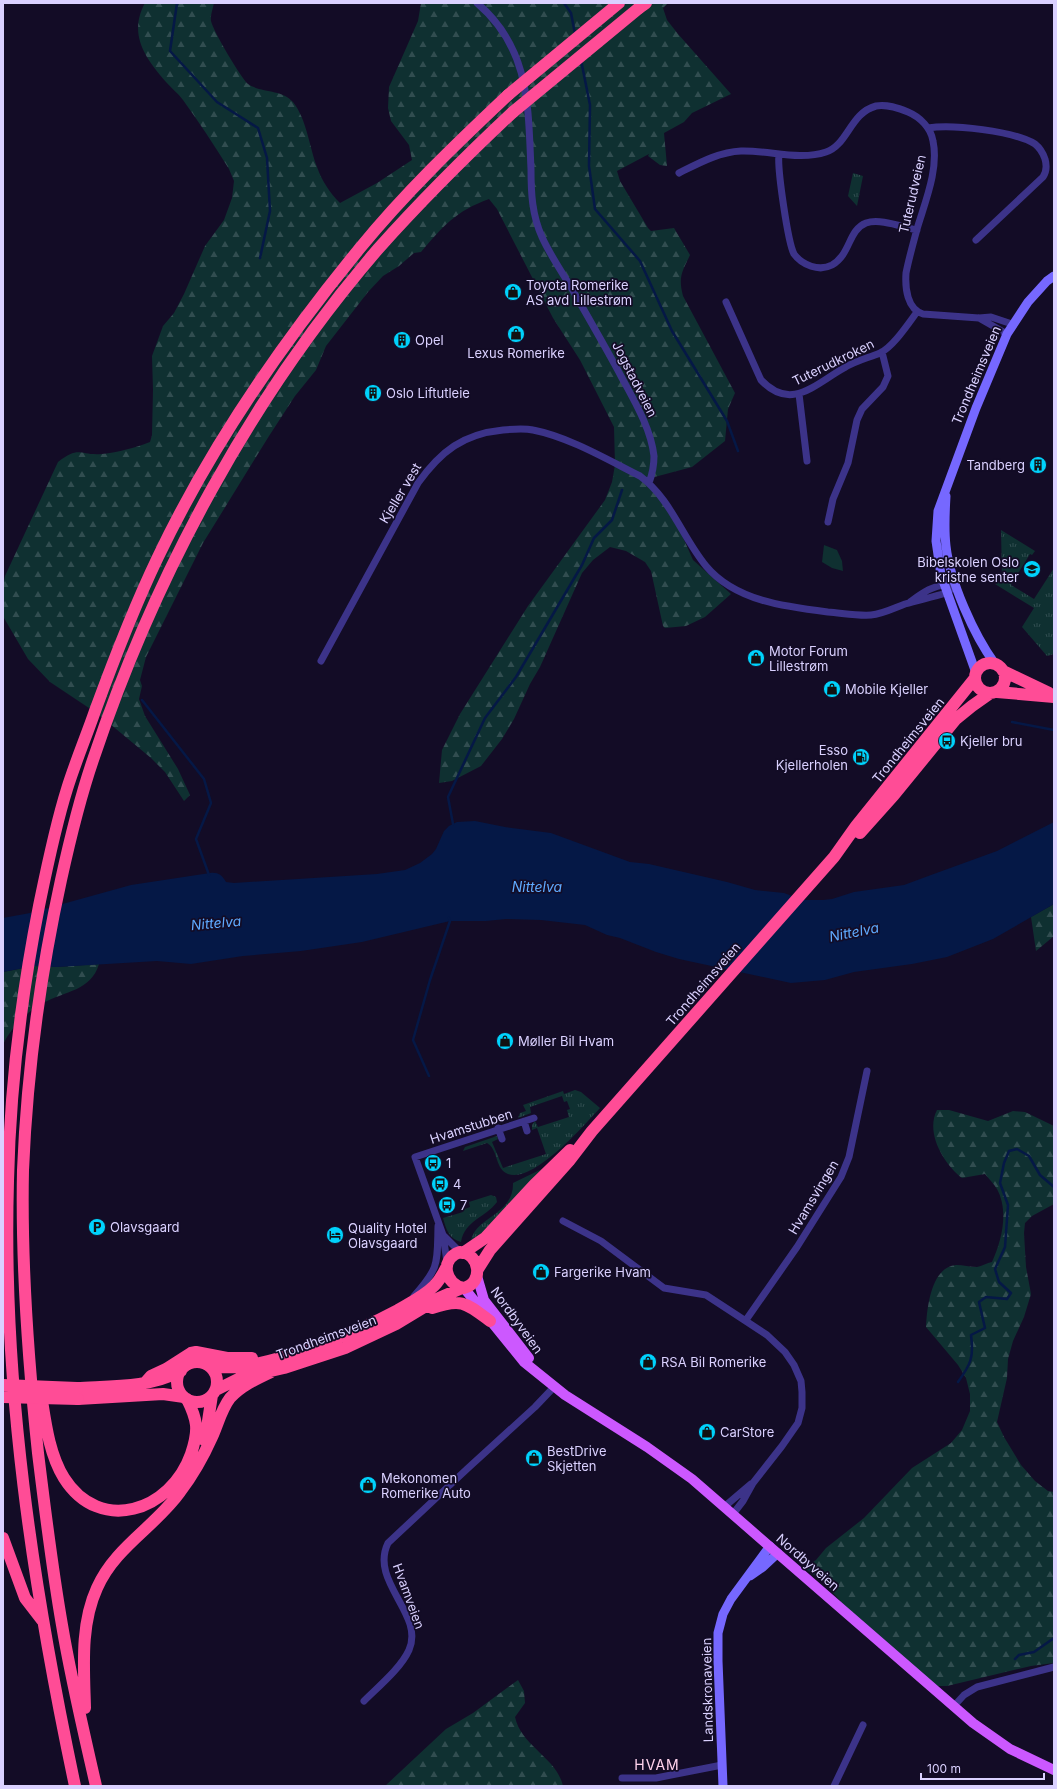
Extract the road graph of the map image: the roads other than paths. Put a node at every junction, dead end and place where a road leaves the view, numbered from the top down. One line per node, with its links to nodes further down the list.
1 (477, 3): 19 (street, Jogstadveien)
2 (619, 3): 31 (highway, bridge)
3 (642, 6): 46 (highway, bridge)
4 (928, 128): 5 (street); 7 (street, Tuterudveien); 8 (street)
5 (779, 154): 6 (street); 7 (street)
6 (680, 174)
7 (917, 230): 12 (street, Tuterudveien)
8 (976, 240)
9 (1054, 270): 10 (main road, Trondheimsveien)
10 (1051, 278): 14 (main road, Trondheimsveien)
11 (726, 302): 17 (street, Tuterudkroken)
12 (917, 312): 13 (street); 16 (street, Tuterudkroken)
13 (979, 318): 14 (street); 15 (street)
14 (1012, 324): 15 (main road, Trondheimsveien)
15 (1007, 334): 20 (main road, Trondheimsveien)
16 (882, 352): 17 (street, Tuterudkroken); 21 (street)
17 (799, 394): 18 (street)
18 (807, 461)
19 (650, 483): 23 (street); 24 (street, Kjeller vest)
20 (947, 489): 22 (main road, Trondheimsveien); 23 (main road, Trondheimsveien)
21 (828, 522)
22 (956, 586): 23 (street); 25 (main road, Trondheimsveien)
23 (945, 589): 26 (main road, Trondheimsveien)
24 (321, 661)
25 (999, 668): 26 (highway); 27 (highway); 28 (highway)
26 (975, 676): 27 (highway); 29 (highway, Trondheimsveien)
27 (993, 693): 28 (highway); 29 (highway, Trondheimsveien)
28 (1054, 696)
29 (834, 856): 36 (highway, Trondheimsveien)
30 (867, 1071): 48 (street, Hvamsvingen)
31 (12, 1093): 37 (highway); 63 (highway)
32 (534, 1118): 33 (street, Hvamstubben)
33 (524, 1122): 34 (street, Hvamstubben); 35 (street)
34 (498, 1128): 38 (street); 40 (street, Hvamstubben)
35 (527, 1131)
36 (592, 1131): 42 (highway, Trondheimsveien); 44 (highway, Trondheimsveien)
37 (3, 1136)
38 (502, 1139)
39 (563, 1221): 48 (street)
40 (438, 1224): 41 (street); 47 (street)
41 (443, 1235): 42 (street); 43 (street)
42 (461, 1252): 43 (highway); 44 (highway)
43 (447, 1265): 45 (highway); 47 (highway, Trondheimsveien)
44 (477, 1273): 45 (highway); 55 (main road, Nordbyveien)
45 (463, 1288): 47 (highway, Trondheimsveien); 49 (main road, Nordbyveien)
46 (25, 1304): 62 (highway); 77 (highway)
47 (410, 1310): 49 (highway); 50 (highway, Trondheimsveien); 53 (highway, Trondheimsveien)
48 (746, 1320): 65 (street)
49 (490, 1321): 55 (main road, Nordbyveien)
50 (280, 1357): 51 (highway, Trondheimsveien); 56 (highway)
51 (210, 1366): 52 (highway); 60 (highway)
52 (181, 1371): 56 (highway); 62 (highway)
53 (271, 1372): 60 (highway, Trondheimsveien); 64 (highway)
54 (3, 1375): 63 (highway)
55 (542, 1376): 58 (main road, Nordbyveien)
56 (144, 1384): 59 (highway)
57 (3, 1385): 59 (highway, bridge)
58 (554, 1387): 66 (main road, Nordbyveien); 74 (street, Hvamveien)
59 (78, 1393): 61 (highway, bridge); 62 (highway)
60 (214, 1393): 62 (highway); 64 (highway)
61 (3, 1396)
62 (186, 1398)
63 (17, 1436): 72 (highway)
64 (199, 1461): 77 (highway)
65 (752, 1483): 66 (street); 67 (street)
66 (724, 1507): 67 (main road, Nordbyveien)
67 (733, 1514): 69 (main road, Nordbyveien)
68 (3, 1538): 72 (highway)
69 (770, 1546): 70 (main road, Nordbyveien); 71 (main road, Landskronaveien)
70 (778, 1552): 71 (main road, Landskronaveien); 75 (main road, Nordbyveien)
71 (747, 1578): 78 (main road, Landskronaveien)
72 (43, 1620): 81 (highway)
73 (1054, 1667): 75 (street)
74 (364, 1701)
75 (953, 1707): 79 (main road, Nordbyveien)
76 (863, 1725): 84 (street)
77 (86, 1738): 82 (highway)
78 (722, 1765): 80 (street); 83 (main road, Landskronaveien)
79 (1054, 1770)
80 (622, 1778)
81 (75, 1786)
82 (96, 1786)
83 (723, 1786)
84 (834, 1786)

